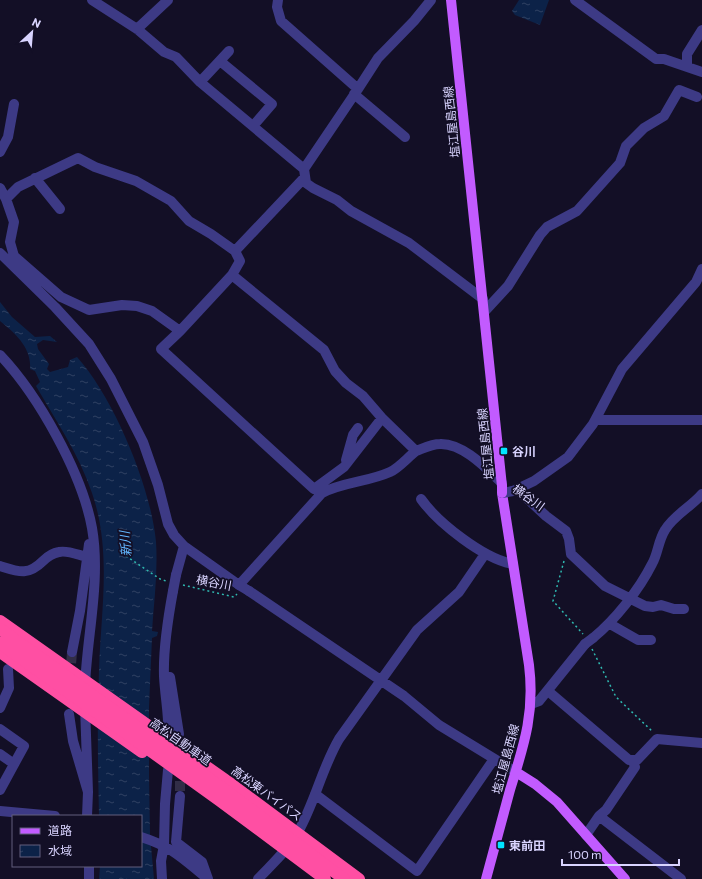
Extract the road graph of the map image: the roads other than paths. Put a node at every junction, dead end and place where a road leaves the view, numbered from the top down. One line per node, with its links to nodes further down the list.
1 (92, 0): 7 (street)
2 (168, 0): 7 (street)
3 (278, 0): 14 (street)
4 (431, 0): 14 (street)
5 (451, 0): 29 (main road, 塩江屋島西線)
6 (575, 0): 11 (street)
7 (137, 28): 13 (street)
8 (702, 30): 11 (street)
9 (229, 51): 10 (street)
10 (220, 61): 13 (street); 17 (street)
11 (687, 66): 12 (street)
12 (702, 72)
13 (200, 82): 17 (street)
14 (356, 92): 18 (street); 20 (street)
15 (697, 98): 30 (street)
16 (14, 104): 19 (street)
17 (253, 126): 20 (street)
18 (405, 137)
19 (0, 152)
20 (305, 173): 25 (street); 29 (street)
21 (35, 178): 23 (street); 24 (street); 25 (street)
22 (0, 188): 23 (street)
23 (6, 199): 31 (street)
24 (60, 209)
25 (235, 251): 28 (street)
26 (0, 253): 45 (street)
27 (702, 269): 34 (street)
28 (232, 275): 31 (street); 33 (street)
29 (483, 298): 30 (main road, 塩江屋島西線)
30 (484, 312): 39 (main road, 塩江屋島西線)
31 (180, 332): 38 (street)
32 (0, 355): 44 (street)
33 (382, 418): 37 (street); 38 (street)
34 (595, 420): 35 (street); 40 (street)
35 (702, 420)
36 (358, 428): 38 (street)
37 (416, 451): 39 (street); 41 (street)
38 (344, 467): 41 (street)
39 (502, 488): 40 (street, bridge); 48 (main road, 塩江屋島西線)
40 (515, 490): 51 (street)
41 (322, 493): 50 (street)
42 (702, 494): 51 (street)
43 (421, 500): 46 (street)
44 (92, 529): 47 (street); 63 (street)
45 (184, 546): 50 (street); 58 (street)
46 (485, 554): 48 (street); 62 (street)
47 (87, 557): 49 (street); 60 (street)
48 (513, 564): 65 (main road, 塩江屋島西線)
49 (0, 566)
50 (243, 589): 62 (street)
51 (630, 597): 52 (street); 54 (street)
52 (684, 609)
53 (0, 621): 63 (highway, 高松東バイパス)
54 (610, 624): 56 (street); 64 (street)
55 (0, 629): 99 (highway, 高松自動車道, bridge)
56 (651, 640)
57 (0, 644): 98 (highway, bridge)
58 (165, 651): 70 (street); 71 (street)
59 (0, 652): 68 (highway)
60 (72, 652)
61 (8, 669): 66 (street)
62 (381, 680): 74 (street); 81 (street)
63 (90, 686): 68 (street); 71 (highway, 高松東バイパス)
64 (548, 690): 65 (street); 75 (street)
65 (531, 704): 78 (main road, 塩江屋島西線)
66 (0, 708)
67 (69, 714): 80 (street)
68 (88, 714): 77 (highway); 80 (street)
69 (0, 729): 76 (street)
70 (179, 734)
71 (166, 739): 87 (highway, 高松東バイパス)
72 (702, 743): 75 (street)
73 (0, 754): 76 (street)
74 (494, 759): 78 (street); 81 (street)
75 (633, 761): 86 (street)
76 (14, 764): 79 (street)
77 (164, 767): 90 (street); 91 (highway)
78 (516, 772): 88 (main road); 101 (main road, 塩江屋島西線)
79 (0, 790)
80 (88, 792): 85 (street)
81 (315, 794): 87 (street)
82 (180, 796): 95 (street)
83 (0, 811): 84 (street)
84 (44, 815)
85 (87, 815)
86 (600, 816): 88 (street); 103 (street)
87 (298, 833): 91 (street); 100 (highway, 高松東バイパス)
88 (586, 835): 102 (main road)
89 (142, 837): 90 (street)
90 (161, 844): 94 (street); 95 (street)
91 (283, 853): 96 (street); 97 (highway)
92 (88, 867): 93 (street)
93 (89, 879)
94 (162, 879)
95 (208, 879)
96 (258, 879)
97 (315, 879)
98 (325, 879)
99 (344, 879)
100 (359, 879)
101 (486, 879)
102 (624, 879)
103 (681, 879)

